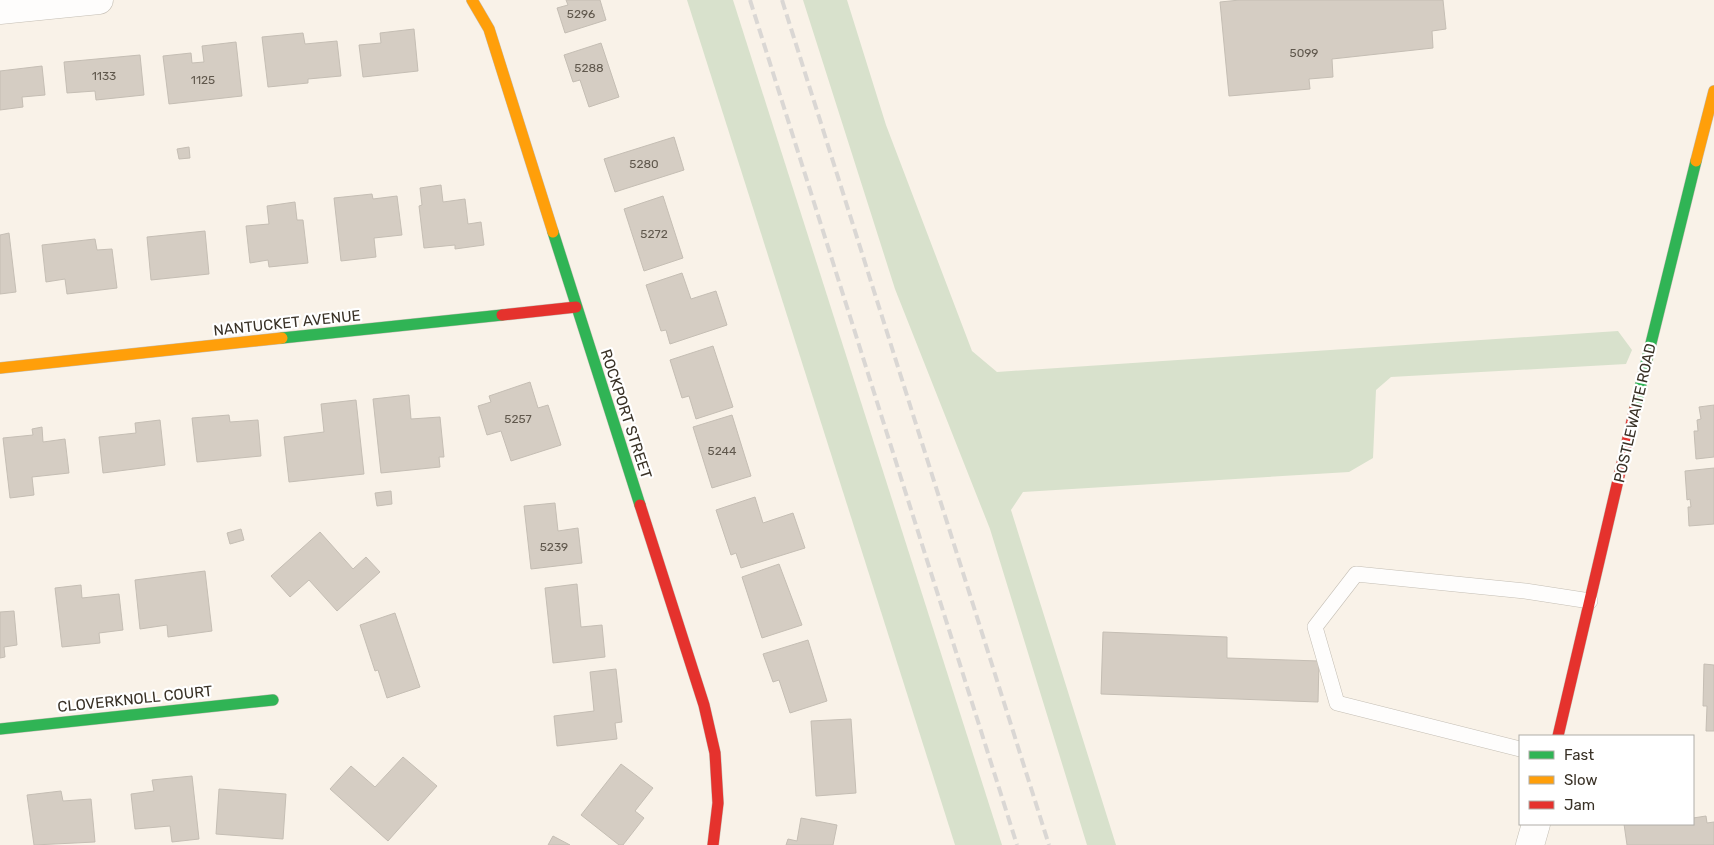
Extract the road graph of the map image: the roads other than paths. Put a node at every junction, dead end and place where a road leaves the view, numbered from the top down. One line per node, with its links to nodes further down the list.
1 (99, 0): 3 (street)
2 (472, 0): 5 (street, ROCKPORT STREET)
3 (0, 10)
4 (1714, 91): 7 (street, POSTLEWAITE ROAD)
5 (576, 307): 6 (street, NANTUCKET AVENUE); 13 (street, ROCKPORT STREET)
6 (0, 368)
7 (1590, 601): 10 (street, POSTLEWAITE ROAD); 11 (lane)
8 (273, 700): 9 (street, CLOVERKNOLL COURT)
9 (0, 729)
10 (1558, 735)
11 (1519, 749)
12 (1536, 825): 14 (street)
13 (713, 845)
14 (1530, 845)

